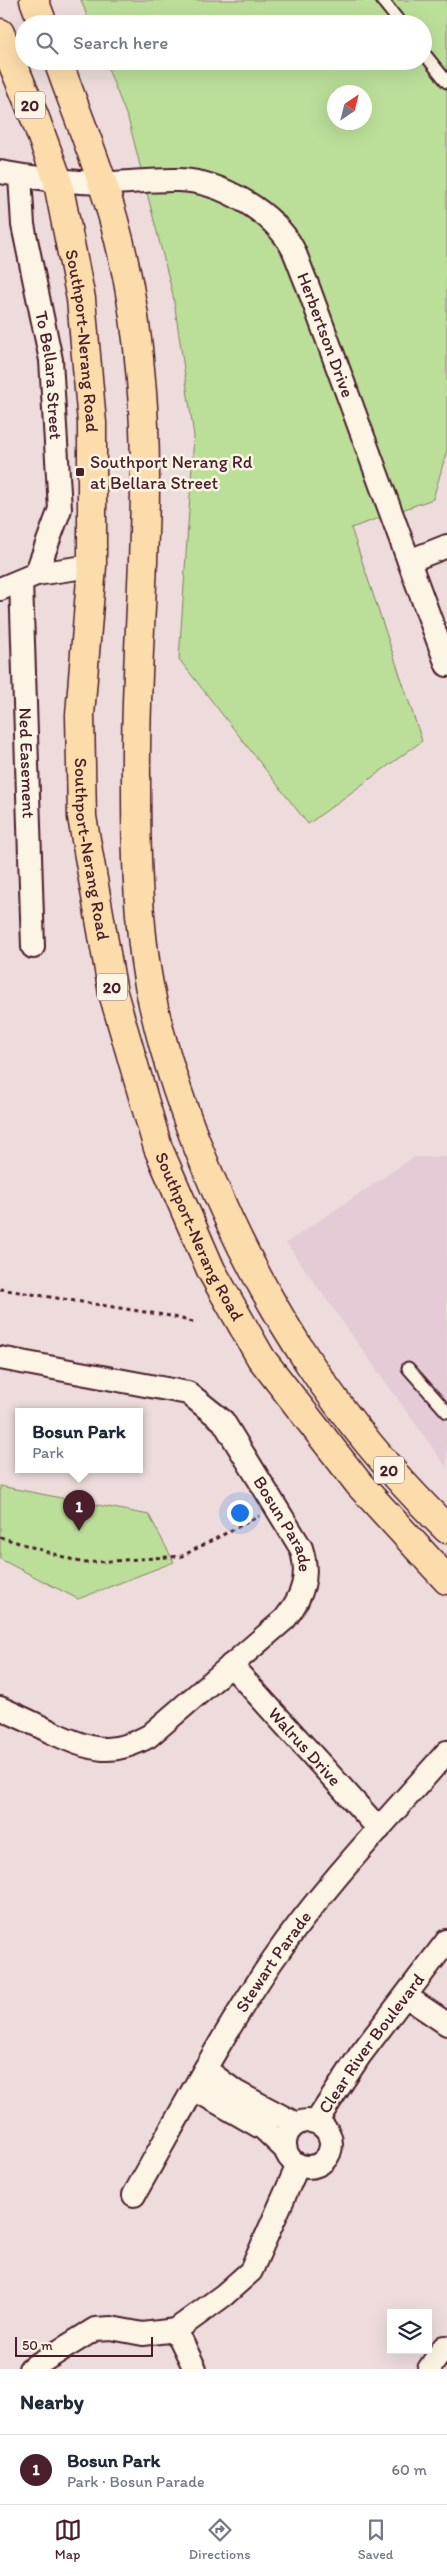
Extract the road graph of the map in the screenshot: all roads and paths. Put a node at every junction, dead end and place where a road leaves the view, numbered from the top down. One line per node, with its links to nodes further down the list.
1 (34, 0): 3 (main road)
2 (382, 0): 4 (lane)
3 (40, 15)
4 (394, 15)
5 (0, 33): 7 (main road, Southport-Nerang Road / 20)
6 (432, 63): 10 (lane)
7 (15, 68)
8 (16, 70): 12 (main road, Southport-Nerang Road / 20)
9 (61, 70): 13 (main road, Southport-Nerang Road / 20)
10 (447, 82)
11 (10, 174): 12 (street, Herbertson Drive); 17 (street, To Bellara Street)
12 (57, 178): 13 (street, Herbertson Drive); 16 (main road, Southport-Nerang Road / 20)
13 (102, 182): 15 (street, Herbertson Drive); 26 (main road, Southport-Nerang Road / 20)
14 (447, 546): 15 (street)
15 (409, 561): 18 (street, Herbertson Drive)
16 (92, 566): 17 (street); 28 (main road, Southport-Nerang Road / 20)
17 (19, 581): 19 (street, Ned Easement)
18 (447, 665)
19 (33, 947)
20 (0, 1289): 21 (path)
21 (197, 1324)
22 (0, 1358): 25 (street, Bosun Parade)
23 (408, 1368): 24 (lane)
24 (447, 1412)
25 (277, 1506): 27 (path); 29 (street, Bosun Parade)
26 (447, 1529)
27 (0, 1537)
28 (447, 1580)
29 (230, 1665): 30 (street, Bosun Parade); 32 (street, Walrus Drive)
30 (0, 1708)
31 (447, 1752): 32 (street, Stewart Parade)
32 (379, 1829): 36 (street, Stewart Parade)
33 (447, 1942): 34 (street, Clear River Boulevard)
34 (406, 1997): 35 (street); 38 (street, Clear River Boulevard)
35 (447, 2024)
36 (205, 2070): 37 (street, Stewart Parade); 38 (street)
37 (194, 2089): 39 (street); 40 (street, Stewart Parade)
38 (306, 2123): 39 (street); 39 (street)
39 (292, 2157): 41 (street)
40 (134, 2195)
41 (176, 2330): 43 (street); 44 (street)
42 (444, 2347): 45 (street)
43 (31, 2369)
44 (195, 2369)
45 (429, 2369)

